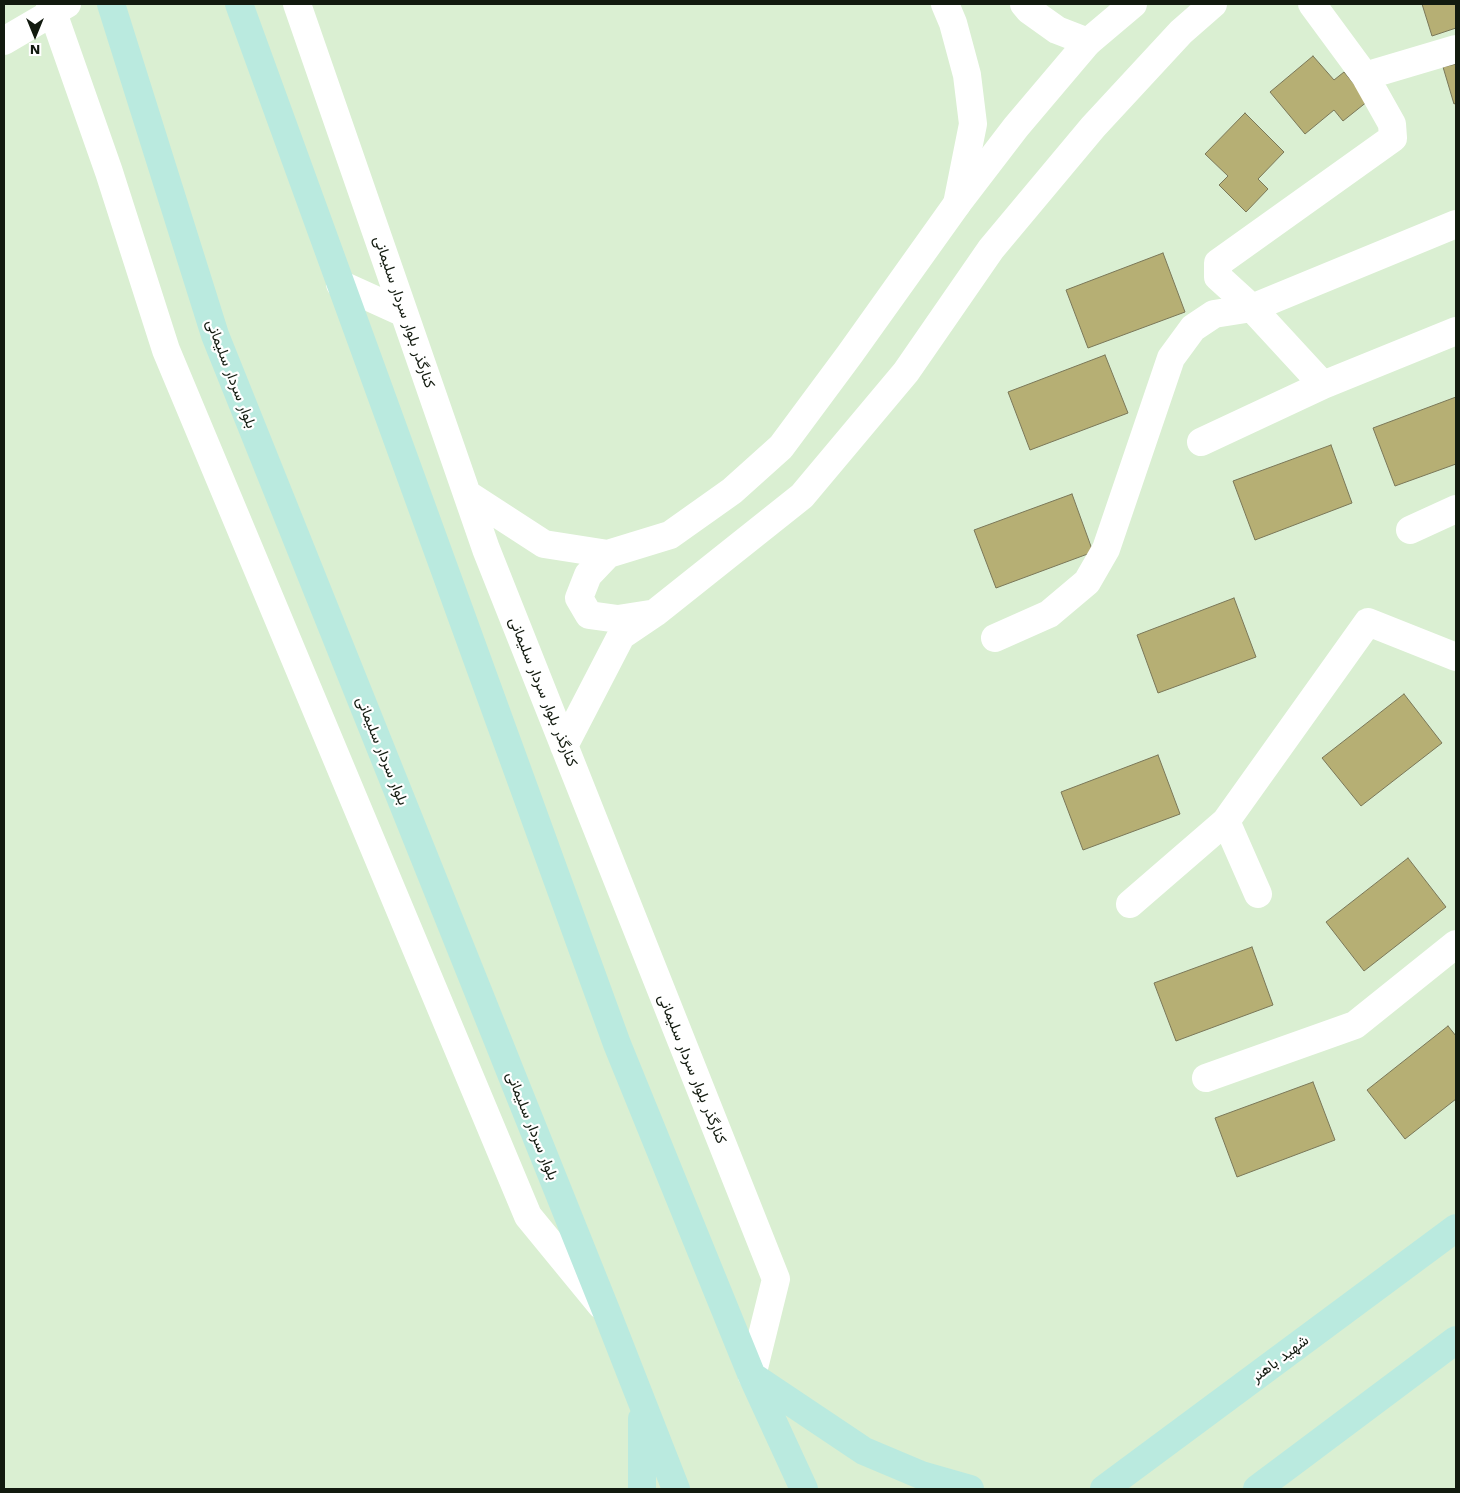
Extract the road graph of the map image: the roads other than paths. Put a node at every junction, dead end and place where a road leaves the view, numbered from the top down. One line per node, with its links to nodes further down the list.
1 (111, 4): 36 (main road, بلوار سردار سلیمانی)
2 (239, 4): 16 (main road)
3 (297, 4): 18 (street, کنارگذر بلوار سردار سلیمانی)
4 (945, 4): 14 (street)
5 (1024, 4): 11 (street)
6 (1133, 4): 11 (street)
7 (1213, 4): 26 (street)
8 (1312, 4): 13 (street)
9 (57, 7): 10 (street); 36 (street)
10 (4, 41)
11 (1088, 42): 14 (street)
12 (1456, 49): 13 (street)
13 (1365, 76): 17 (street)
14 (957, 204): 25 (street)
15 (1456, 224): 17 (street)
16 (340, 284): 18 (street); 38 (main road)
17 (1252, 308): 20 (street); 27 (street)
18 (404, 313): 22 (street, کنارگذر بلوار سردار سلیمانی)
19 (1456, 331): 20 (street)
20 (1323, 386): 21 (street)
21 (1201, 442)
22 (467, 494): 25 (street); 29 (street, کنارگذر بلوار سردار سلیمانی)
23 (1456, 509): 24 (street)
24 (1410, 530)
25 (608, 554): 26 (street)
26 (655, 613): 29 (street)
27 (995, 638)
28 (1456, 657): 30 (street)
29 (564, 746): 38 (street, کنارگذر بلوار سردار سلیمانی)
30 (1226, 821): 31 (street); 32 (street)
31 (1258, 894)
32 (1130, 904)
33 (1456, 944): 34 (street)
34 (1206, 1078)
35 (1456, 1228): 44 (main road, شهید باهنر)
36 (607, 1313): 39 (main road, بلوار سردار سلیمانی)
37 (1456, 1340): 45 (main road)
38 (752, 1376): 42 (main road); 43 (main road)
39 (642, 1405): 40 (main road); 41 (main road, بلوار سردار سلیمانی)
40 (642, 1489)
41 (676, 1489)
42 (804, 1489)
43 (970, 1489)
44 (1104, 1489)
45 (1257, 1489)

